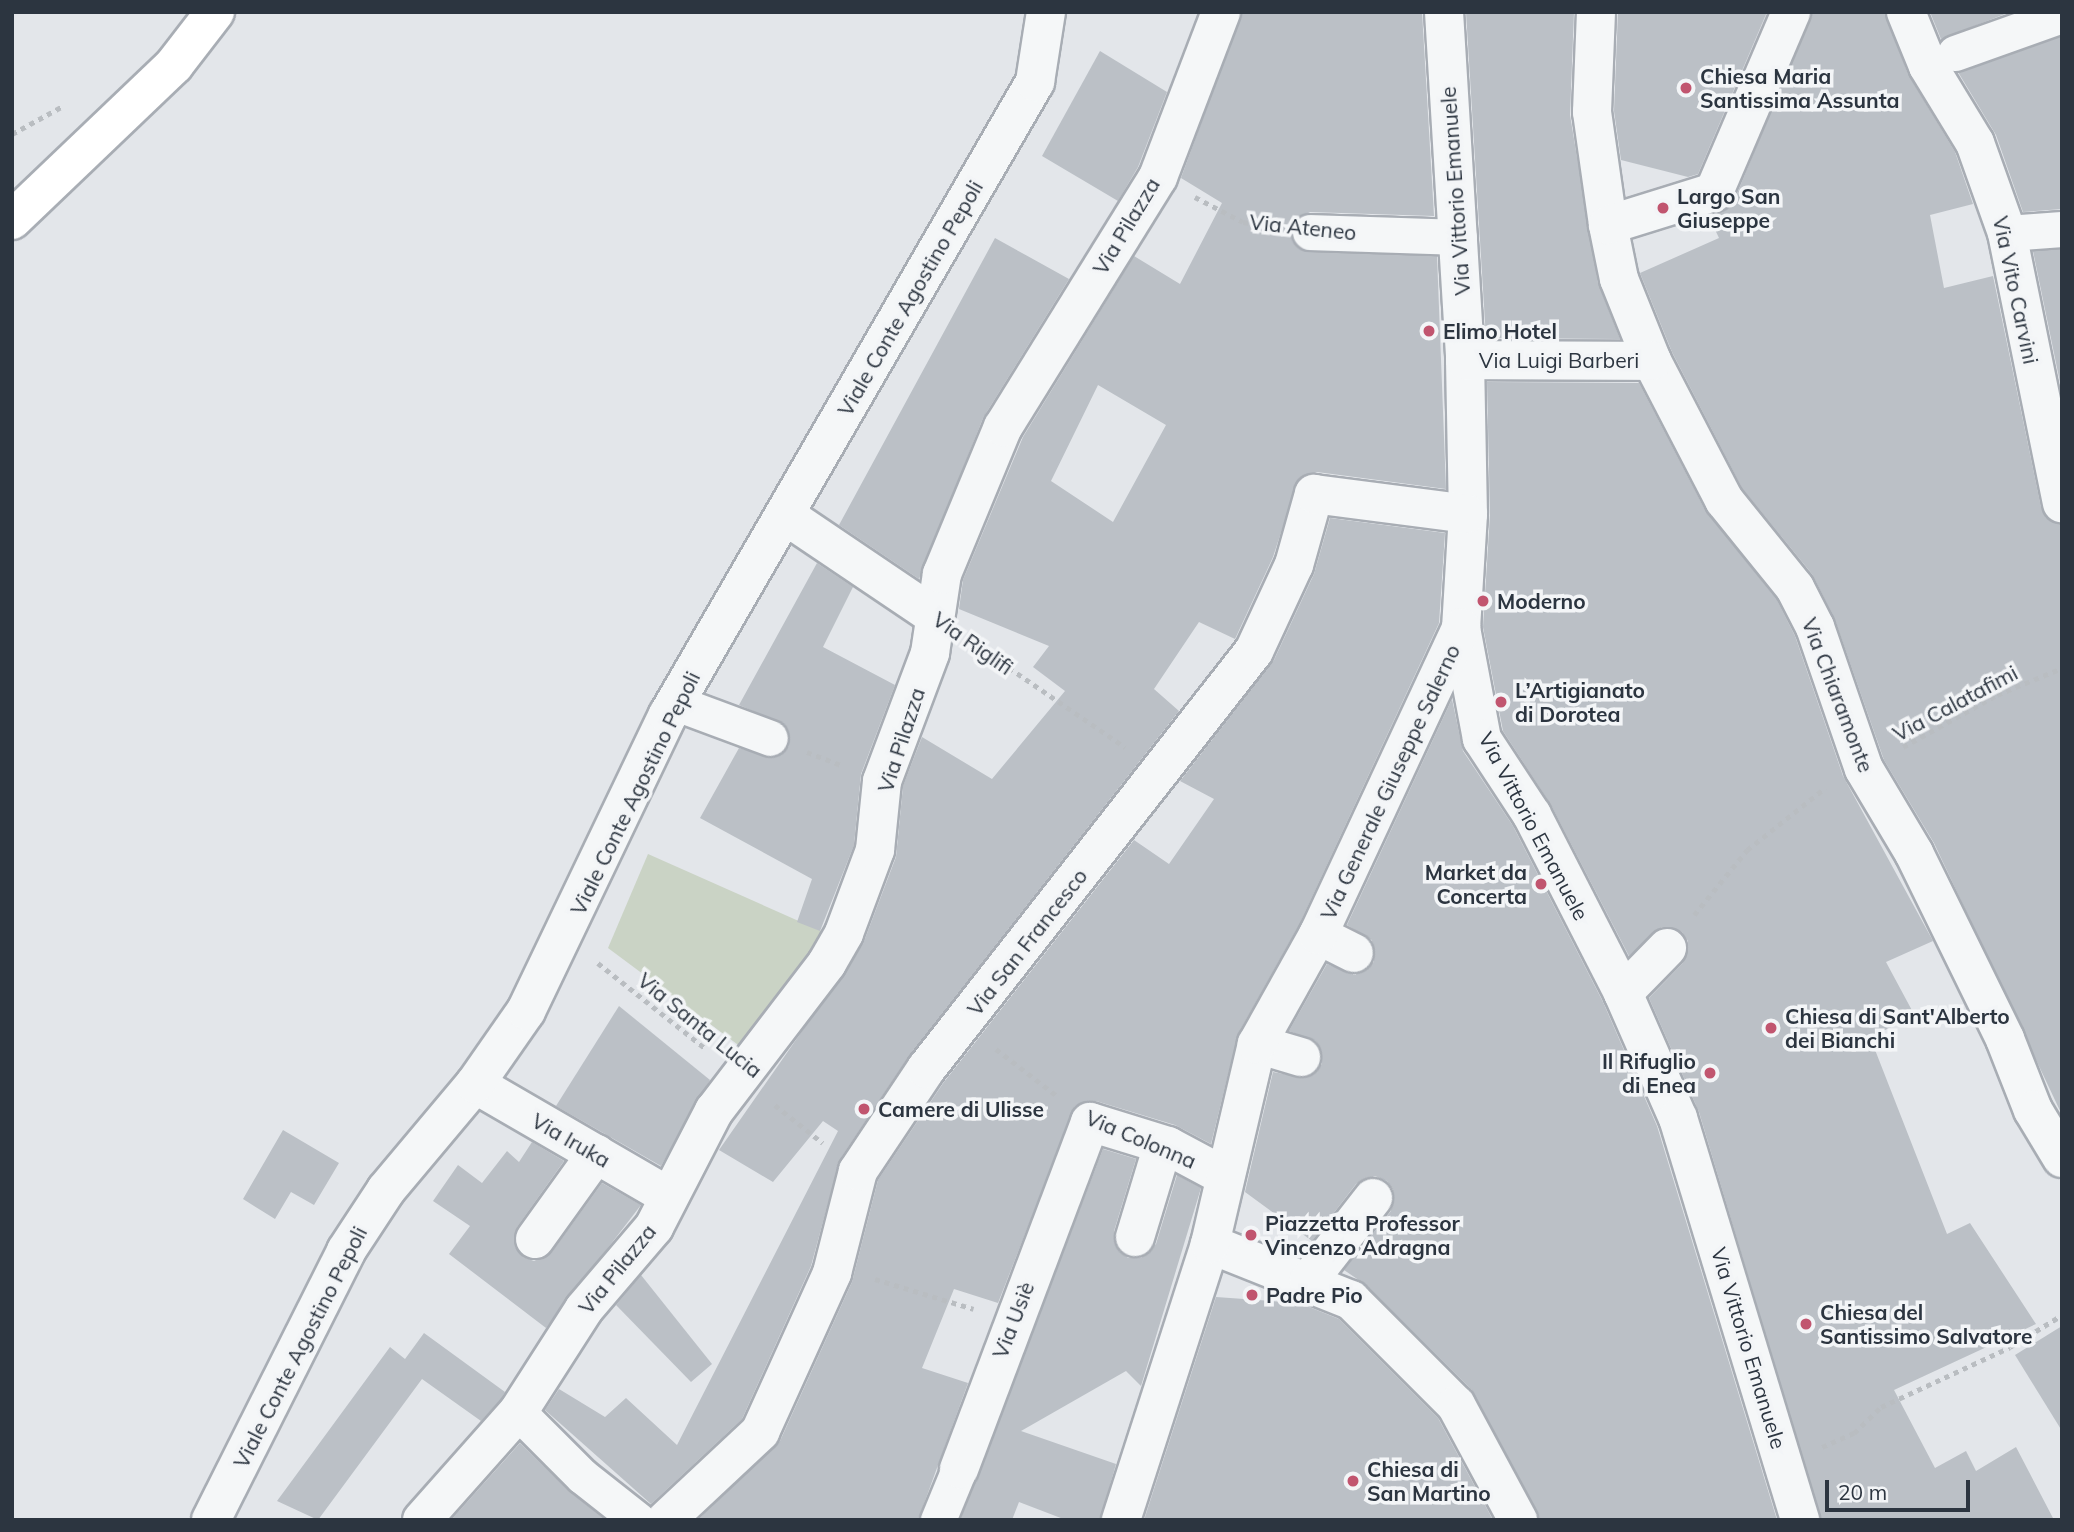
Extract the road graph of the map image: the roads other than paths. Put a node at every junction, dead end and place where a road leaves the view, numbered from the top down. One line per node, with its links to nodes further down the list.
1 (215, 12): 10 (main road)
2 (1046, 12): 20 (street, Viale Conte Agostino Pepoli)
3 (1222, 12): 21 (street, Via Pilazza)
4 (1444, 12): 15 (street, Via Vittorio Emanuele)
5 (1596, 12): 11 (street, Via Chiaramonte)
6 (1791, 12): 11 (street)
7 (1906, 12): 14 (street, Via Vito Carvini)
8 (2062, 15): 9 (street)
9 (1955, 52)
10 (12, 220)
11 (1608, 225): 17 (street, Via Chiaramonte)
12 (2062, 229): 14 (street)
13 (1310, 232): 15 (street, Via Ateneo)
14 (2007, 233): 18 (street, Via Vito Carvini)
15 (1459, 236): 16 (street, Via Vittorio Emanuele)
16 (1465, 360): 17 (street, Via Luigi Barberi); 19 (street, Via Vittorio Emanuele)
17 (1652, 361): 35 (street, Via Chiaramonte)
18 (2062, 503)
19 (1468, 514): 22 (street, Via Vittorio Emanuele); 48 (street, Via San Francesco)
20 (785, 515): 21 (street, Via Riglifi); 23 (street, Viale Conte Agostino Pepoli)
21 (933, 615): 37 (street, Via Pilazza)
22 (1461, 628): 25 (street, Via Generale Giuseppe Salerno); 28 (street, Via Vittorio Emanuele)
23 (676, 703): 24 (street); 31 (street, Viale Conte Agostino Pepoli)
24 (770, 738)
25 (1318, 935): 27 (street, Via Generale Giuseppe Salerno); 29 (street, Via Generale Giuseppe Salerno)
26 (1667, 948): 28 (street)
27 (1354, 953)
28 (1623, 993): 52 (street, Via Vittorio Emanuele)
29 (1258, 1044): 30 (street); 36 (street, Via Generale Giuseppe Salerno)
30 (1301, 1057)
31 (475, 1084): 34 (street, Via Iruka); 45 (street, Viale Conte Agostino Pepoli)
32 (1090, 1122): 33 (street, Via Colonna); 44 (street, Via Usiè)
33 (1163, 1145): 36 (street, Via Colonna); 39 (street)
34 (596, 1154): 37 (street, Via Iruka); 40 (street)
35 (2062, 1158)
36 (1222, 1175): 41 (street, Via Generale Giuseppe Salerno)
37 (668, 1196): 43 (street, Via Pilazza)
38 (1373, 1198): 42 (street)
39 (1135, 1237)
40 (535, 1239)
41 (1210, 1244): 42 (street); 50 (street, Via Generale Giuseppe Salerno)
42 (1318, 1268): 51 (street)
43 (518, 1412): 46 (street, Via Pilazza); 47 (street)
44 (959, 1469): 49 (street, Via Usiè)
45 (211, 1520)
46 (422, 1520)
47 (638, 1520)
48 (666, 1520)
49 (939, 1520)
50 (1121, 1520)
51 (1518, 1520)
52 (1800, 1520)

